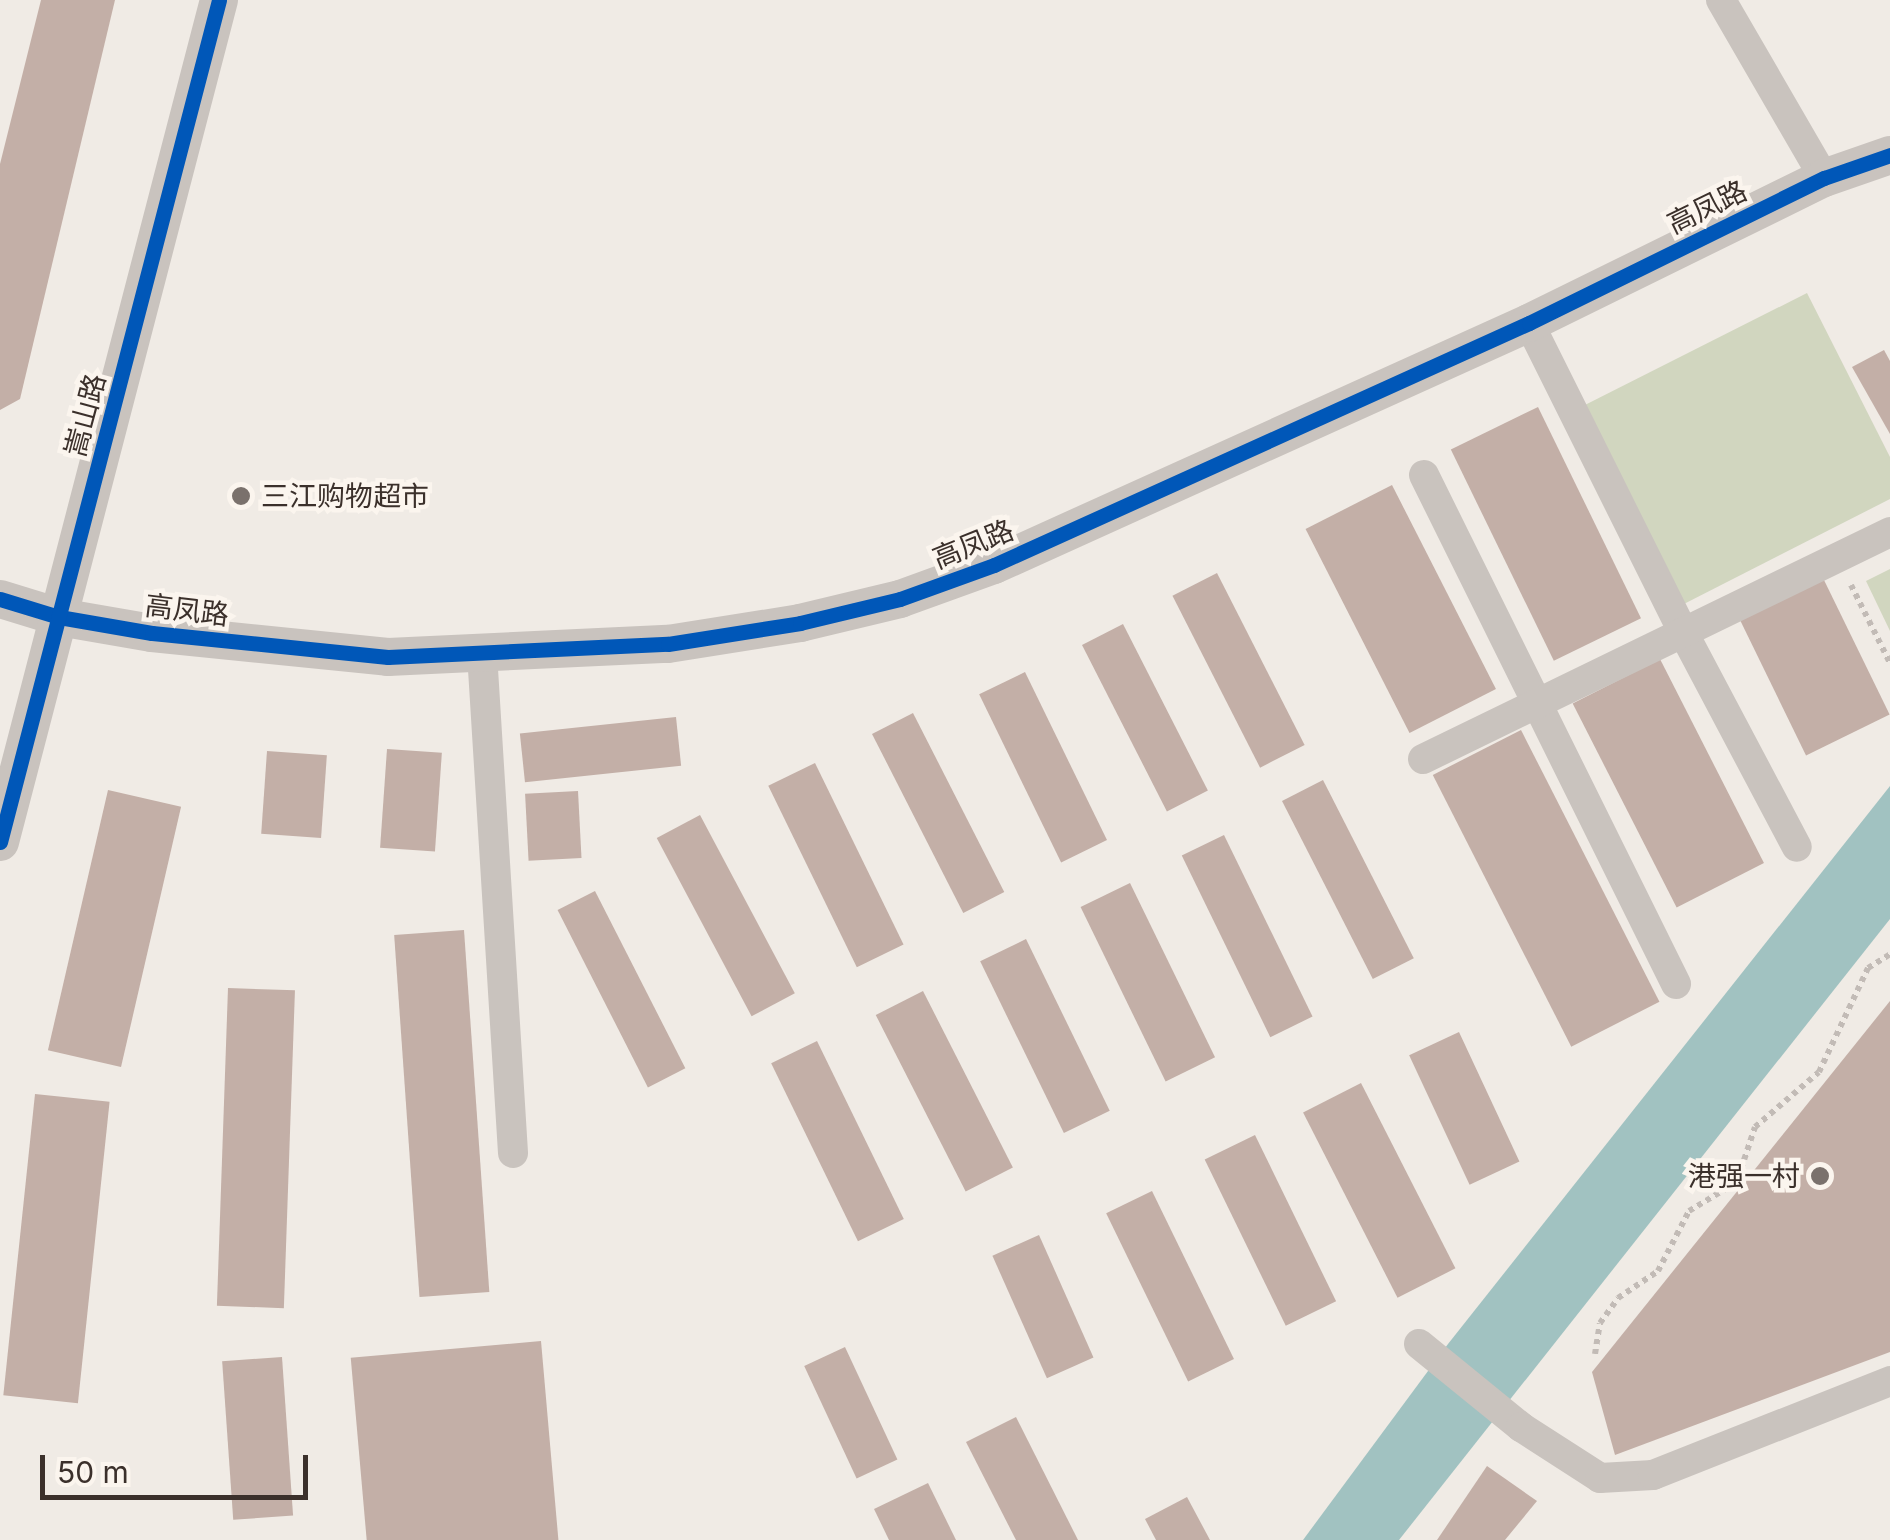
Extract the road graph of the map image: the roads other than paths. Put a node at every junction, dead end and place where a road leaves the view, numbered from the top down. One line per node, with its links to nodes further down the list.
1 (219, 0): 9 (street, 嵩山路)
2 (1721, 0): 4 (street)
3 (1890, 155): 4 (street, 高凤路)
4 (1824, 178): 5 (street, 高凤路)
5 (1529, 323): 10 (street); 11 (street, 高凤路)
6 (1424, 475): 12 (street)
7 (1890, 532): 10 (street)
8 (0, 599): 9 (street, 高凤路)
9 (59, 617): 11 (street, 高凤路); 14 (street, 嵩山路)
10 (1682, 632): 12 (street); 15 (street)
11 (482, 653): 17 (street)
12 (1540, 703): 13 (street); 16 (street)
13 (1423, 759)
14 (0, 842)
15 (1796, 848)
16 (1676, 984)
17 (513, 1152)
18 (1419, 1344): 19 (street)
19 (1890, 1381)

